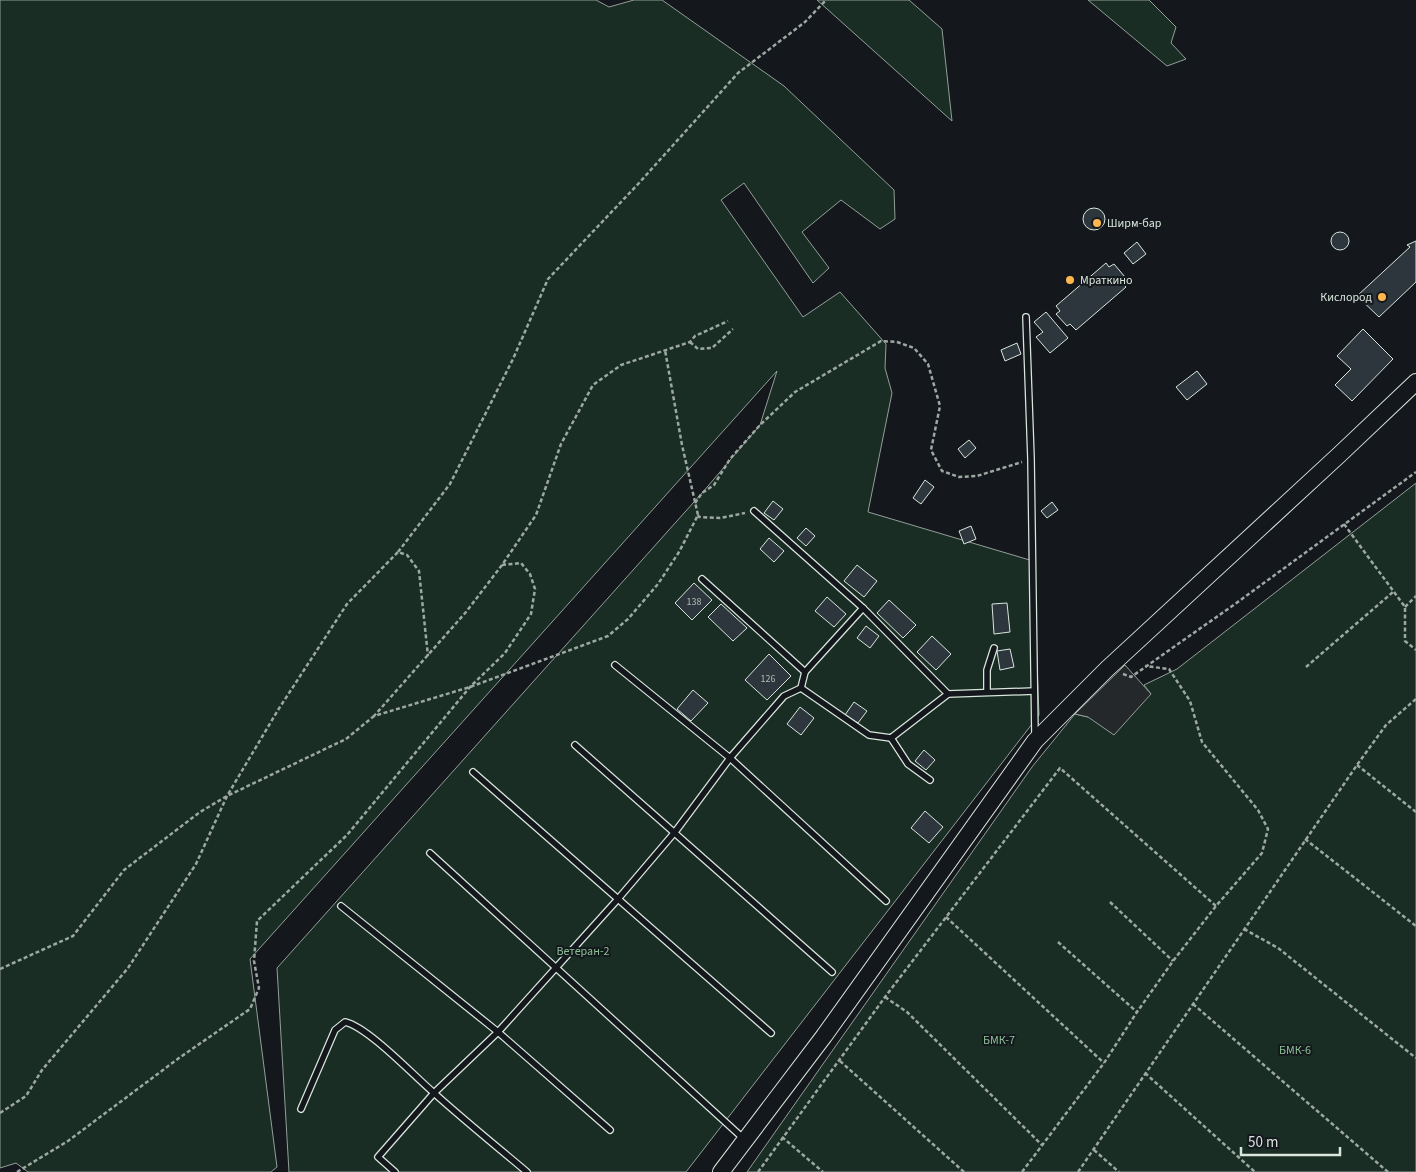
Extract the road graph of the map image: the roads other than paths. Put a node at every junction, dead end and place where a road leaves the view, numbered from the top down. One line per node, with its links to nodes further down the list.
1 (1026, 317): 10 (lane)
2 (1416, 382): 14 (main road)
3 (754, 511): 5 (lane)
4 (702, 579): 8 (lane)
5 (863, 608): 8 (lane); 12 (lane)
6 (994, 648): 11 (lane)
7 (615, 665): 16 (lane)
8 (804, 672): 9 (lane)
9 (800, 688): 13 (lane); 16 (lane)
10 (1034, 691): 11 (lane); 14 (lane)
11 (987, 692): 12 (lane)
12 (948, 694): 13 (lane)
13 (891, 738): 18 (lane)
14 (1035, 741): 31 (main road)
15 (575, 745): 19 (lane)
16 (730, 758): 19 (lane); 22 (lane)
17 (473, 772): 21 (lane)
18 (930, 780)
19 (675, 832): 21 (lane); 25 (lane)
20 (430, 852): 24 (lane)
21 (618, 899): 24 (lane); 27 (lane)
22 (886, 901)
23 (341, 906): 26 (lane)
24 (556, 967): 26 (lane); 31 (lane)
25 (832, 972)
26 (498, 1032): 28 (lane); 30 (lane)
27 (771, 1033)
28 (434, 1093): 29 (lane); 32 (lane); 33 (lane)
29 (302, 1109)
30 (610, 1130)
31 (745, 1140): 34 (main road)
32 (395, 1172)
33 (527, 1172)
34 (721, 1172)

